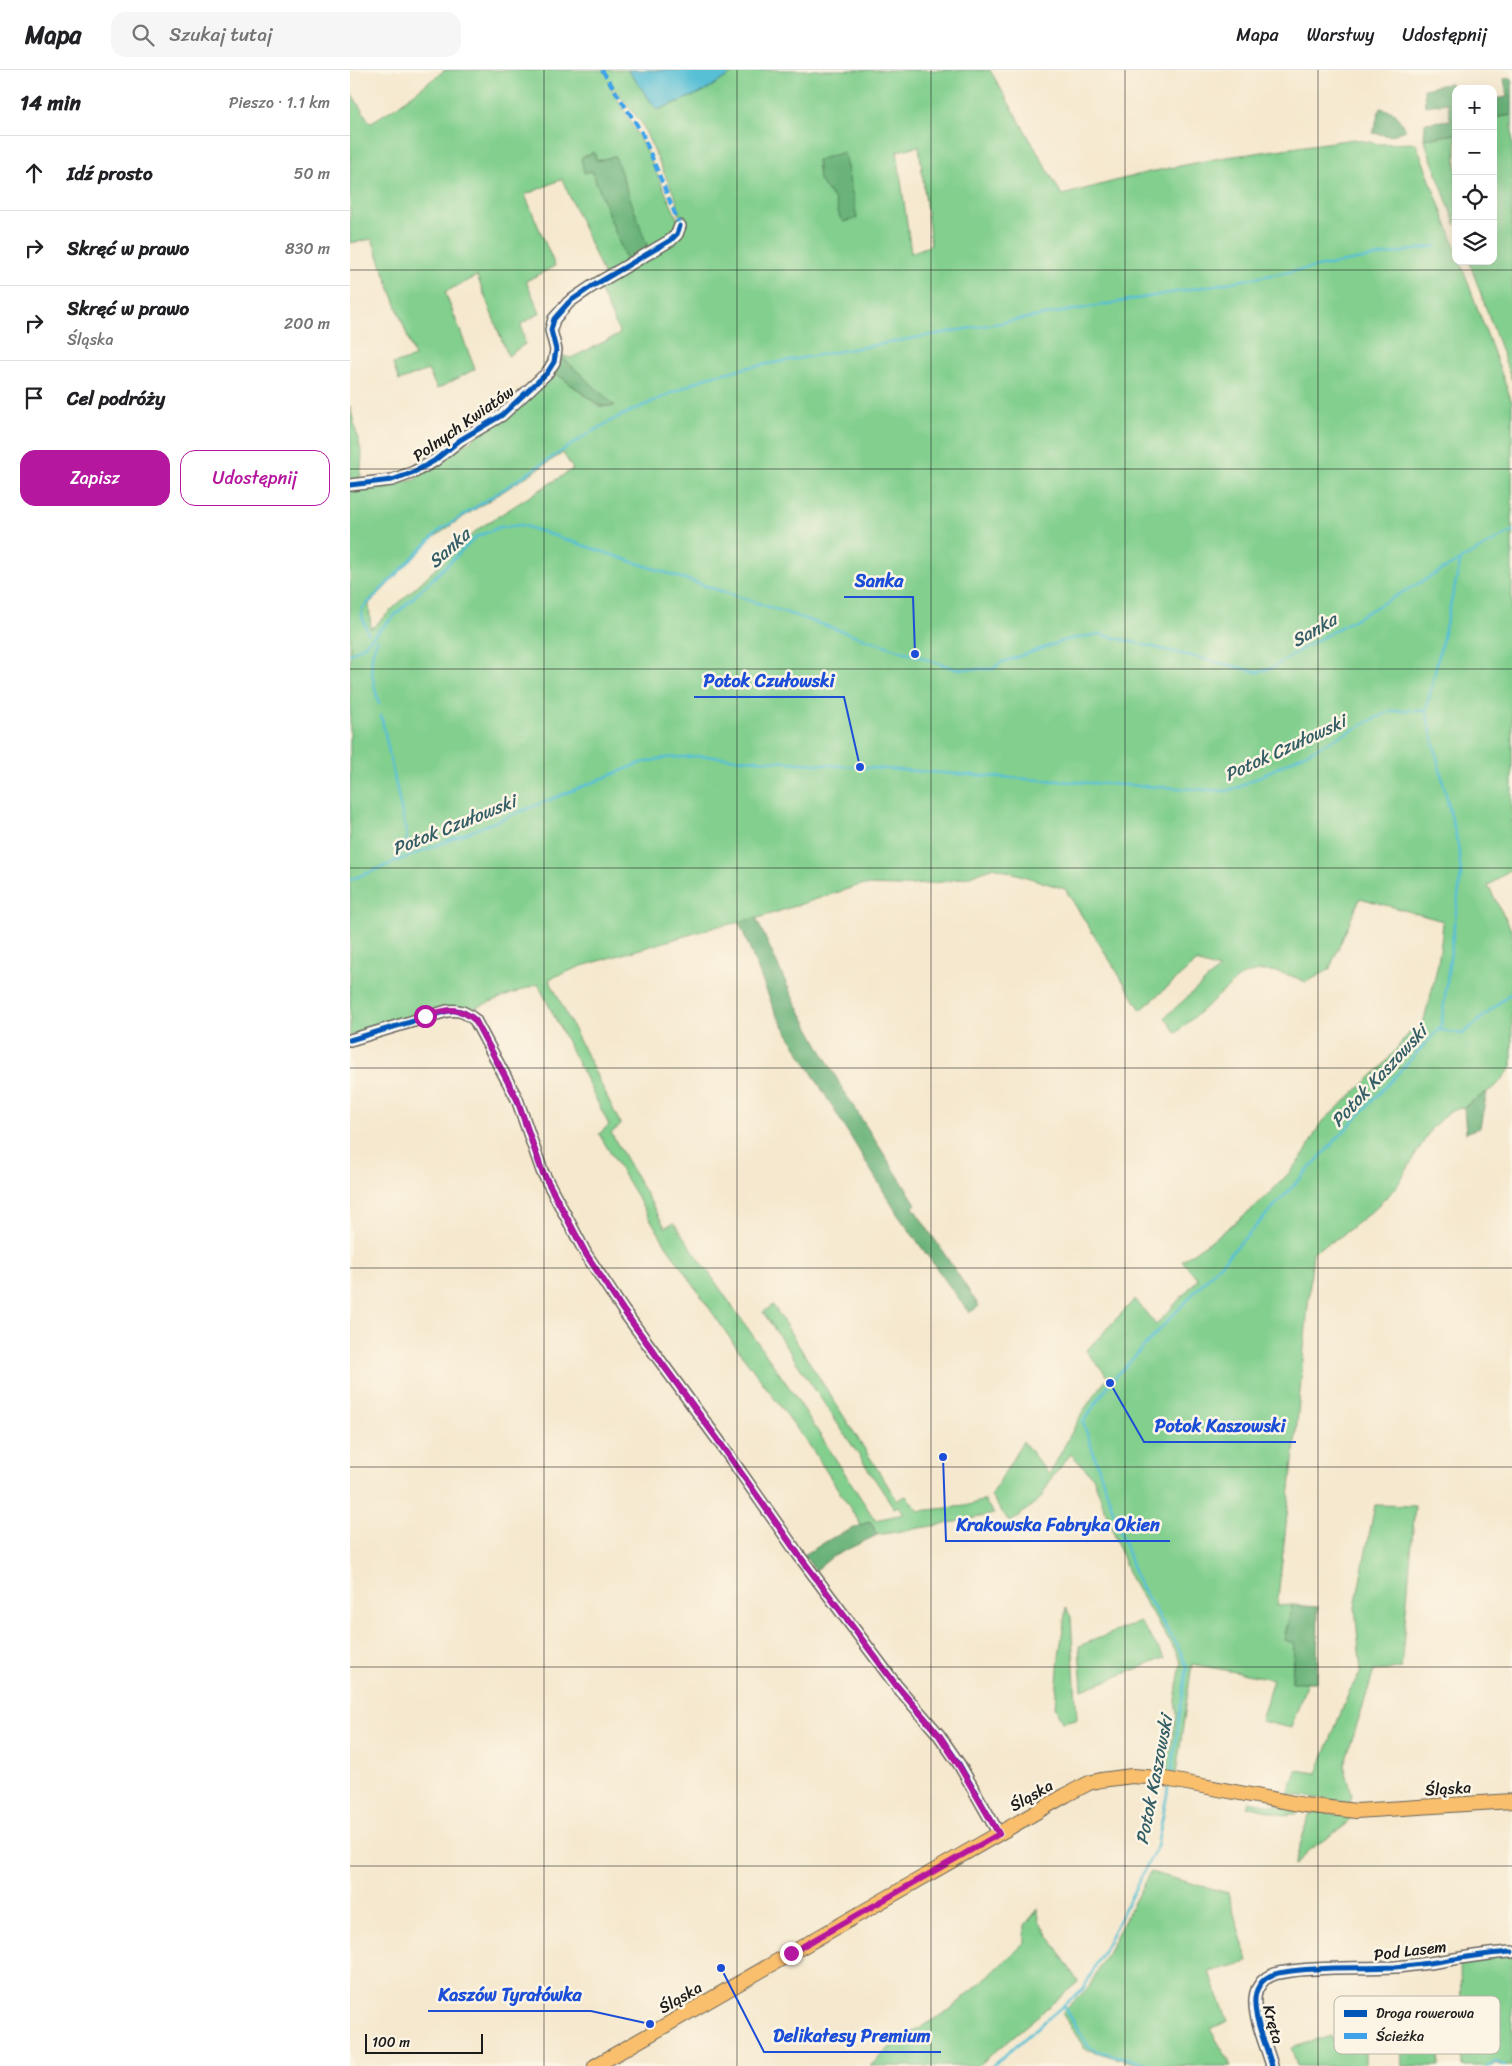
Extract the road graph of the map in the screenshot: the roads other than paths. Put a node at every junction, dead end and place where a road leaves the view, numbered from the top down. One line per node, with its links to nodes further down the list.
1 (680, 226): 2 (street, Polnych Kwiatów)
2 (350, 485)
3 (350, 1040): 5 (street)
4 (1512, 1801): 5 (main road, Śląska)
5 (999, 1834): 8 (main road, Śląska)
6 (1512, 1952): 7 (street, Pod Lasem)
7 (1311, 1969): 9 (street, Kręta)
8 (595, 2066)
9 (1272, 2066)

